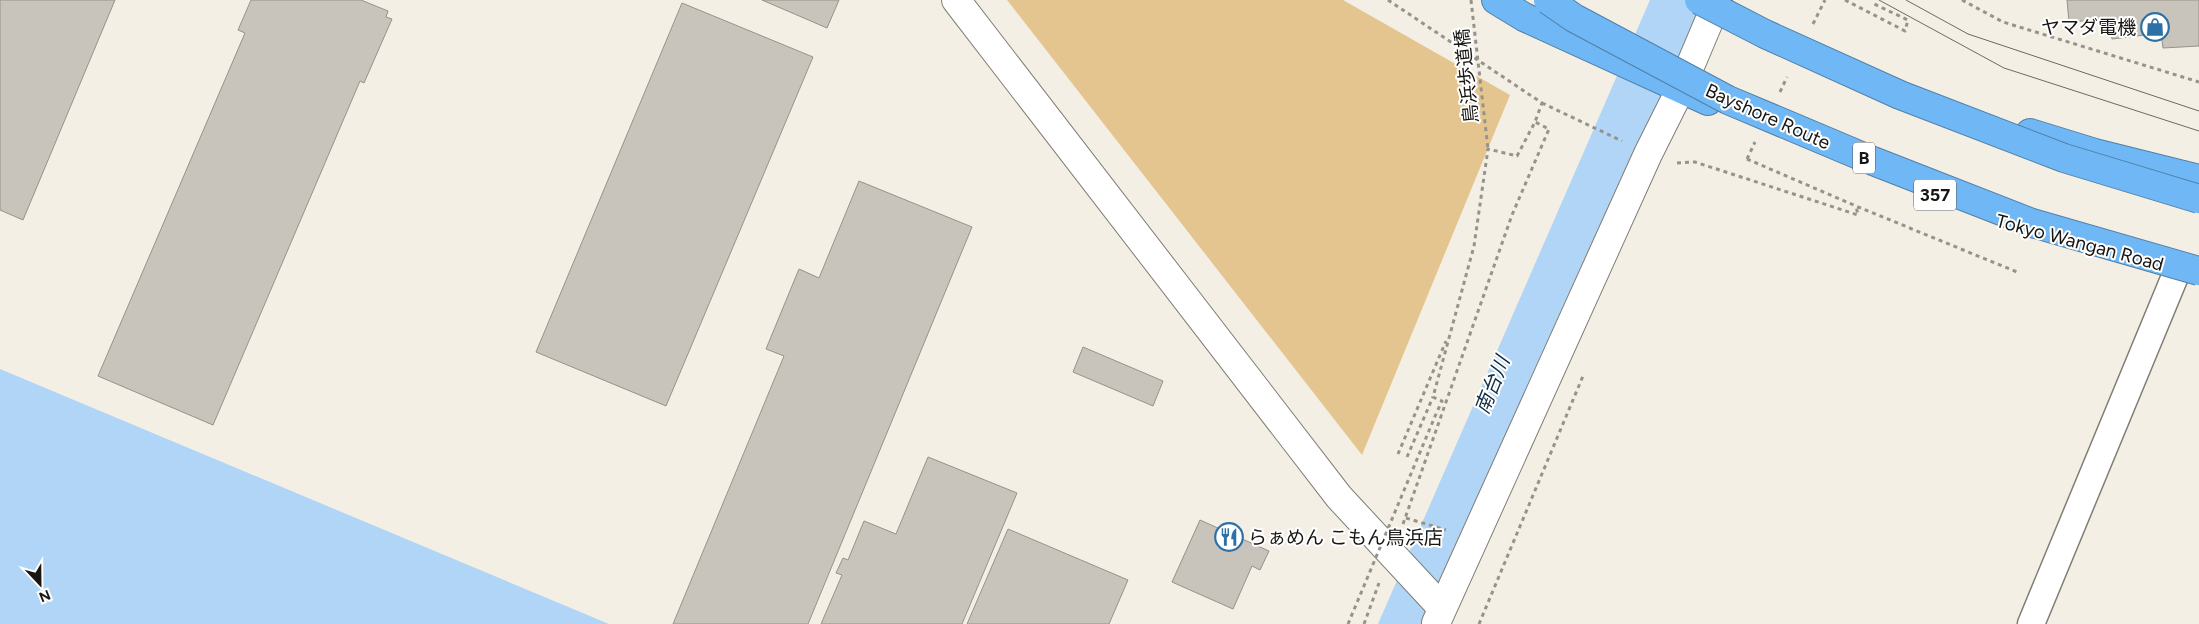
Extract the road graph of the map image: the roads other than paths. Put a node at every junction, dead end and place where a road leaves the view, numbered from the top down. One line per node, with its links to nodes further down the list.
1 (956, 0): 9 (street)
2 (1496, 0): 5 (highway, Tokyo Wangan Road / 357)
3 (1548, 0): 8 (highway, Bayshore Route / B, bridge)
4 (1712, 1): 5 (street); 6 (highway); 7 (highway, bridge)
5 (1680, 90): 8 (highway, Tokyo Wangan Road / 357); 9 (street)
6 (2199, 179)
7 (2199, 199)
8 (2192, 271): 10 (street)
9 (1439, 616)
10 (2030, 624)

